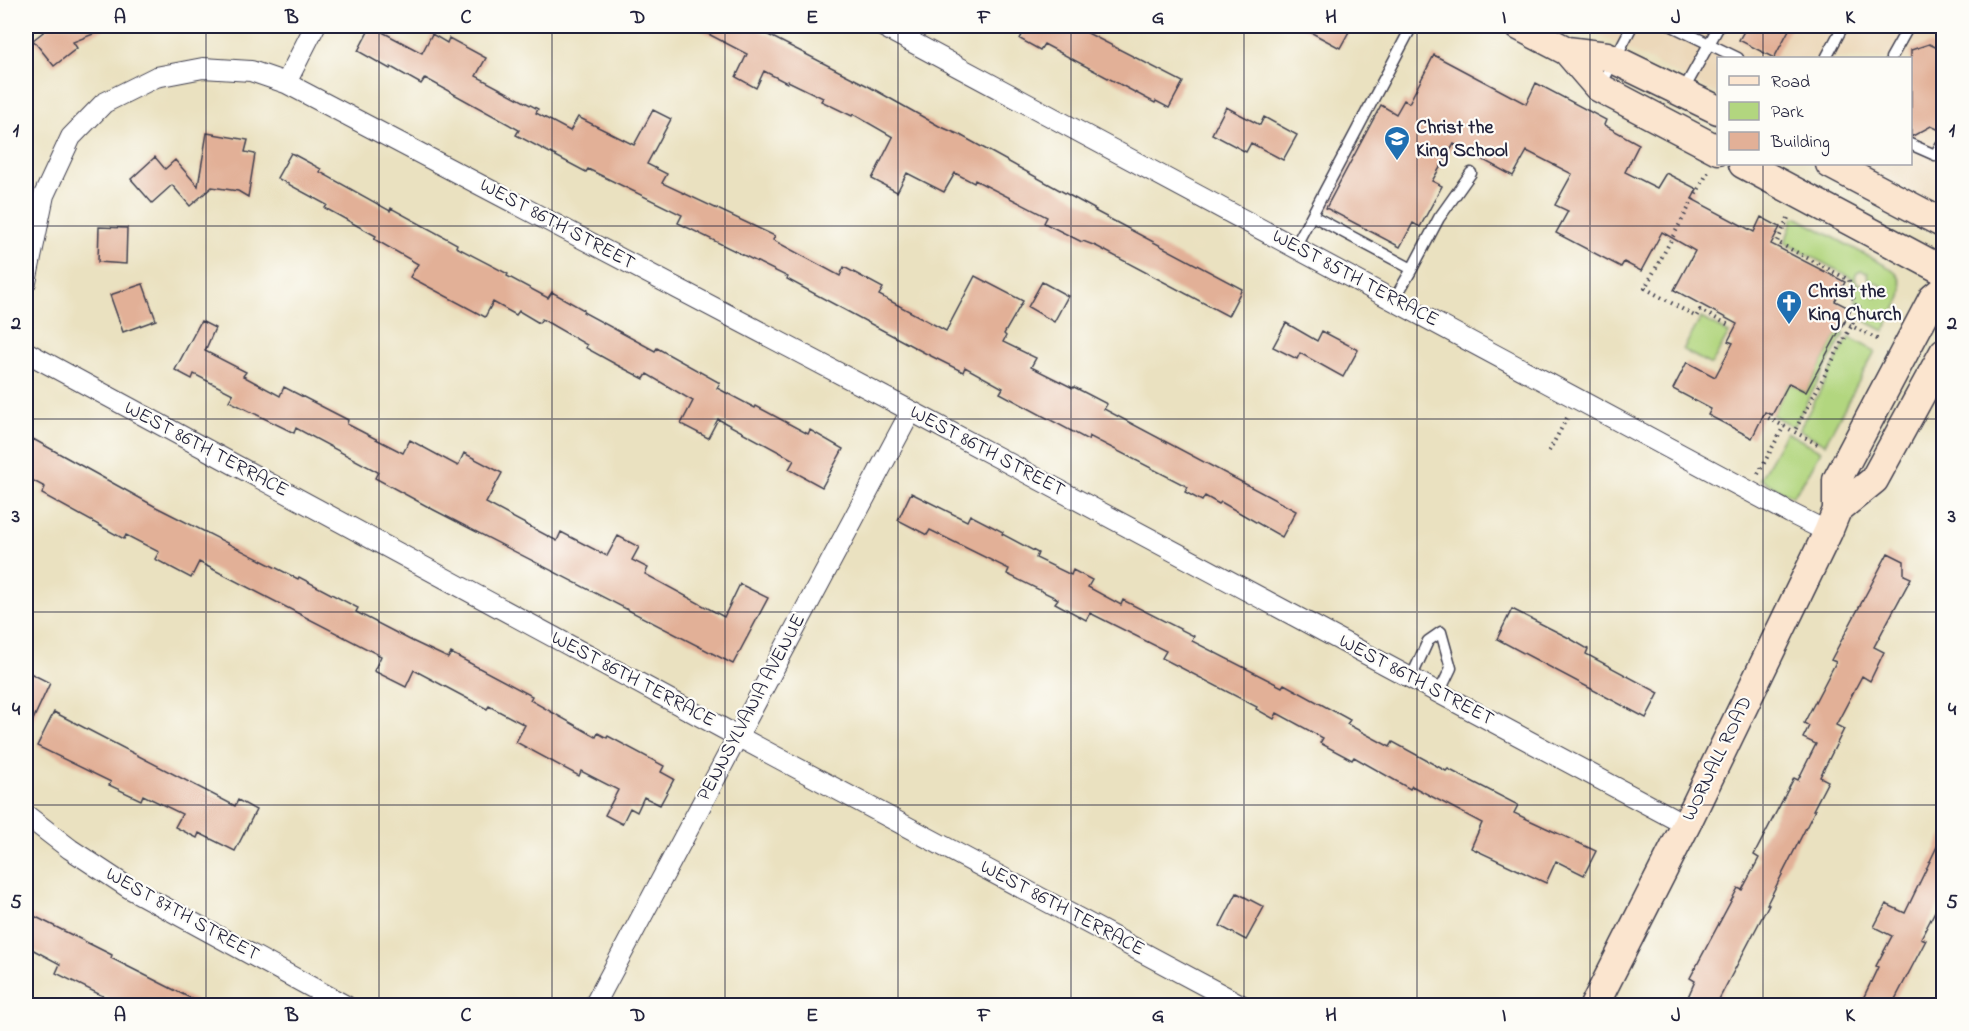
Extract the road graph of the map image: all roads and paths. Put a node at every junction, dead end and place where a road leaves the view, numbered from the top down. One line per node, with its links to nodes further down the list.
1 (315, 26): 16 (street)
2 (882, 26): 29 (street, WEST 85TH TERRACE)
3 (1412, 26): 26 (lane)
4 (1519, 26): 11 (main road)
5 (1632, 26): 15 (lane)
6 (1672, 26): 10 (lane)
7 (1719, 26): 10 (lane)
8 (1843, 26): 13 (lane)
9 (1909, 26): 14 (lane)
10 (1709, 44): 12 (lane); 18 (lane)
11 (1567, 51): 15 (main road); 17 (main road)
12 (1736, 57)
13 (1827, 57)
14 (1892, 57)
15 (1614, 59): 17 (lane); 18 (main road)
16 (286, 83): 32 (street, WEST 86TH STREET); 41 (street, WEST 86TH STREET)
17 (1600, 87): 22 (main road)
18 (1682, 93): 19 (main road)
19 (1717, 109)
20 (1944, 140): 21 (lane)
21 (1912, 144)
22 (1716, 157): 36 (path)
23 (1745, 165): 31 (main road)
24 (1837, 165): 28 (main road)
25 (1470, 173): 30 (lane)
26 (1312, 216): 29 (lane); 30 (lane)
27 (1787, 219): 37 (path)
28 (1944, 224)
29 (1295, 247): 34 (street, WEST 85TH TERRACE)
30 (1412, 269): 34 (lane)
31 (1944, 271)
32 (26, 282)
33 (1944, 289): 49 (main road, WORNALL ROAD)
34 (1394, 300): 49 (street, WEST 85TH TERRACE)
35 (1844, 322): 37 (path)
36 (1731, 326)
37 (1851, 326): 38 (path); 45 (path)
38 (1875, 338)
39 (26, 352): 52 (street, WEST 86TH TERRACE)
40 (1944, 352): 49 (main road, WORNALL ROAD)
41 (911, 411): 50 (street, WEST 86TH STREET); 52 (street, PENNSYLVANIA AVENUE)
42 (1570, 412): 47 (path)
43 (1763, 416): 44 (path)
44 (1784, 426): 45 (path); 48 (path)
45 (1794, 432): 46 (path)
46 (1821, 446)
47 (1549, 451)
48 (1760, 470)
49 (1833, 521): 54 (main road, WORNALL ROAD)
50 (1411, 678): 51 (street, WEST 86TH STREET); 51 (lane)
51 (1439, 693): 54 (street, WEST 86TH STREET)
52 (736, 736): 56 (street, PENNSYLVANIA AVENUE); 57 (street, WEST 86TH TERRACE)
53 (26, 814): 55 (street, WEST 87TH STREET)
54 (1686, 825): 58 (main road, WORNALL ROAD)
55 (346, 1005)
56 (594, 1005)
57 (1243, 1005)
58 (1594, 1005)

